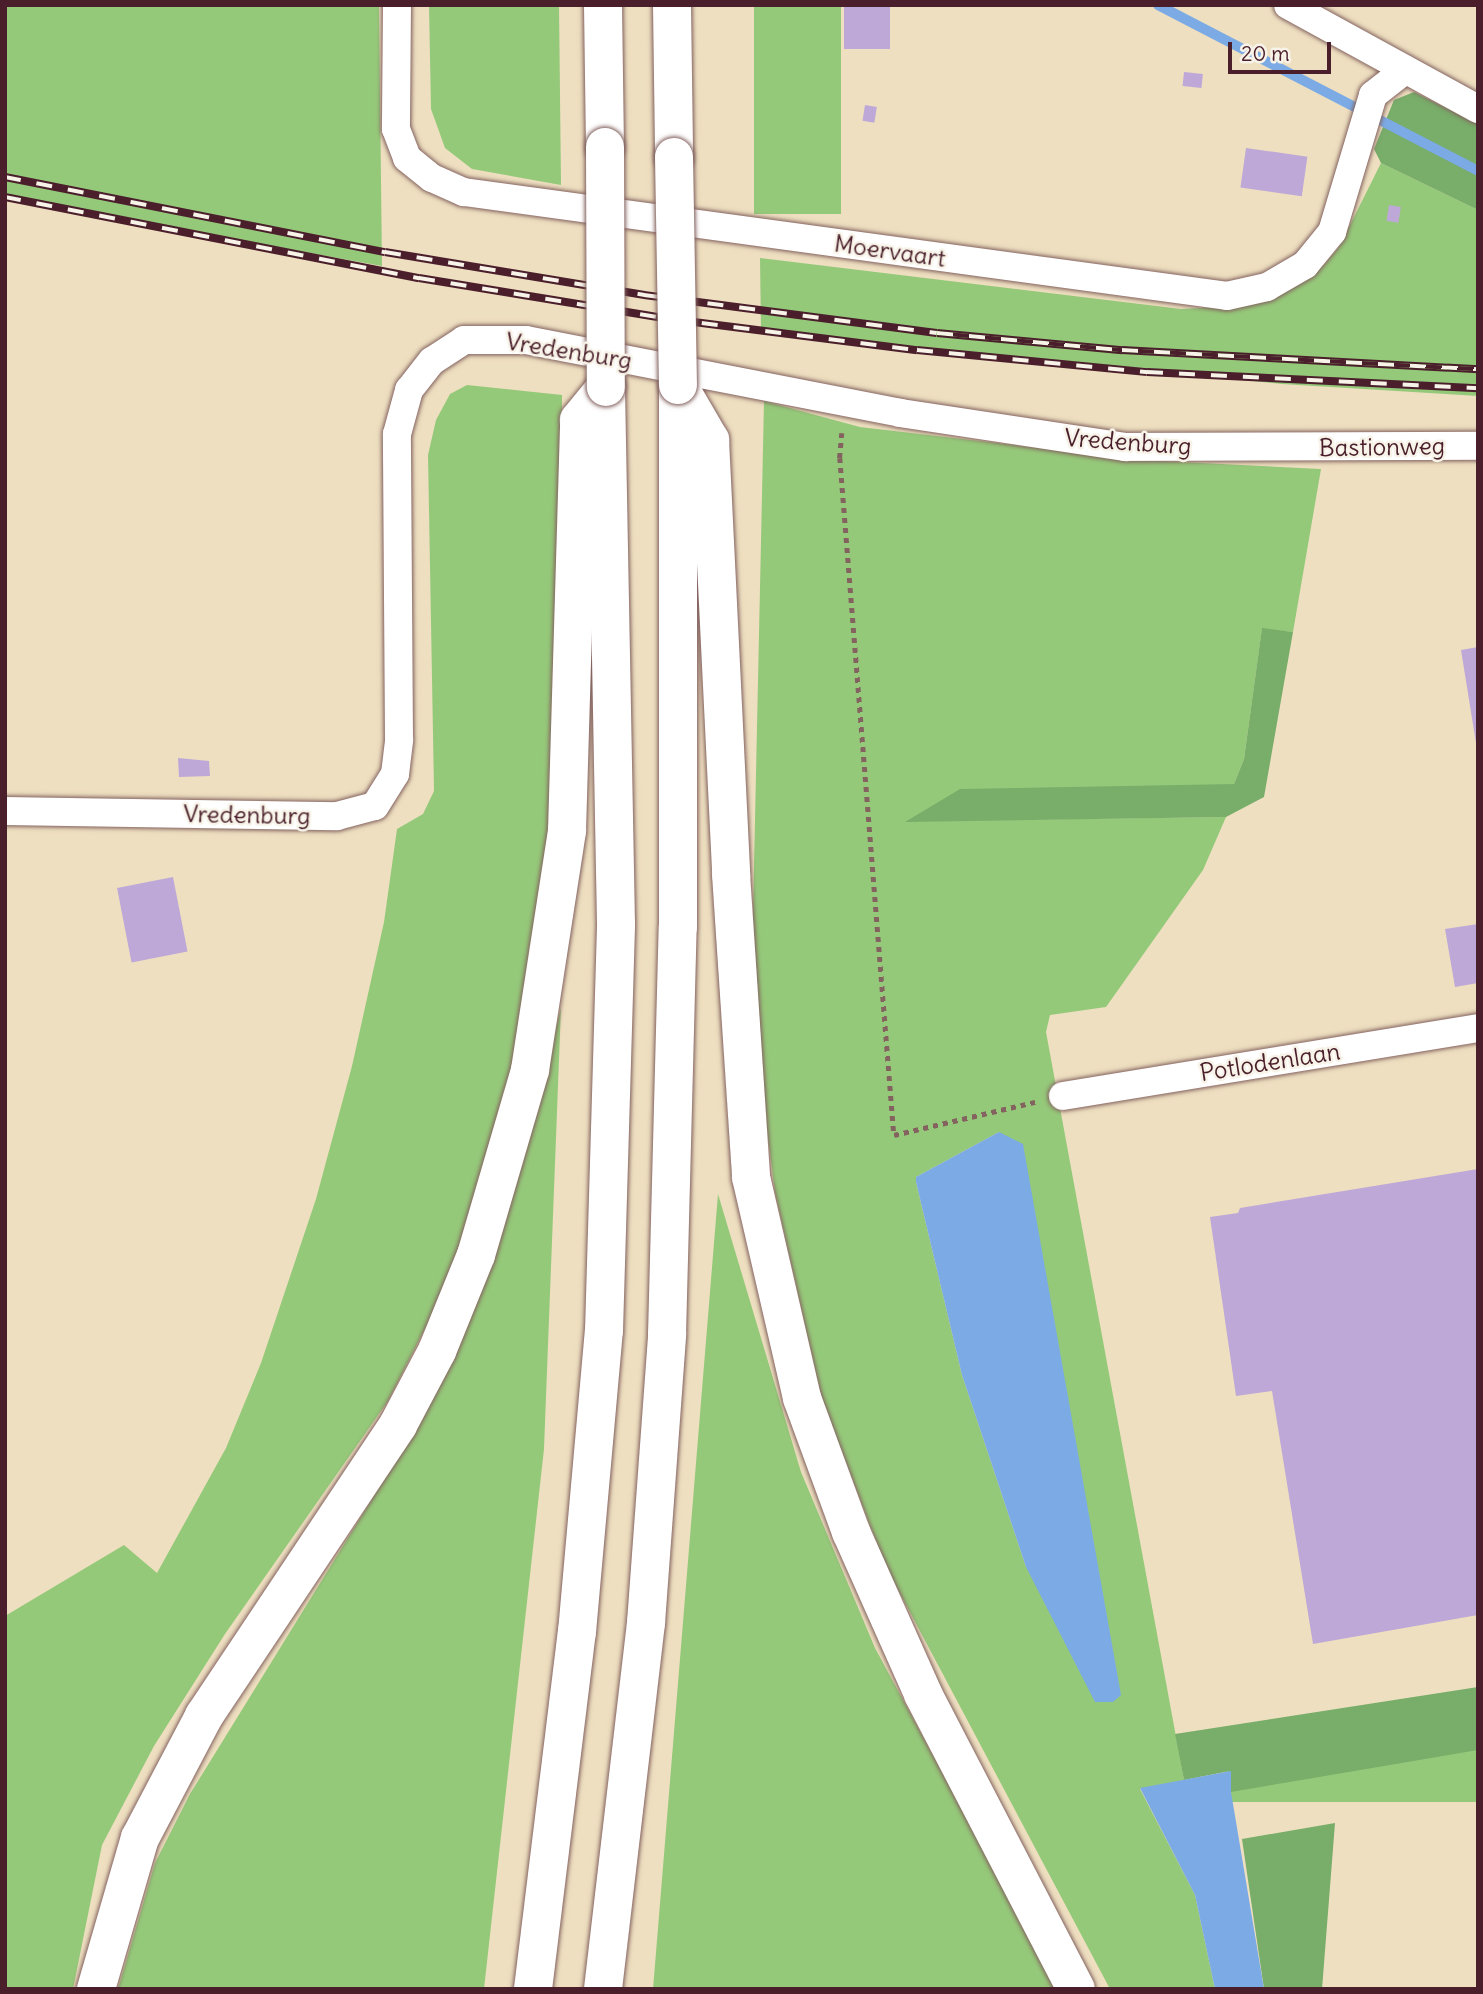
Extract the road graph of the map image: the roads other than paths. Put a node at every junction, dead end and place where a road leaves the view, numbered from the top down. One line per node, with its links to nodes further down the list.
1 (397, 5): 5 (street, Moervaart)
2 (603, 5): 7 (highway, bridge)
3 (672, 5): 8 (highway, bridge)
4 (1288, 5): 5 (street)
5 (1405, 70): 6 (street)
6 (1478, 109)
7 (593, 423): 14 (highway); 15 (highway)
8 (694, 438): 16 (highway); 17 (highway)
9 (1478, 446): 10 (street, Bastionweg)
10 (1285, 448): 11 (street, Vredenburg)
11 (5, 811)
12 (1478, 1028): 13 (street, Potlodenlaan)
13 (1063, 1096)
14 (96, 1989)
15 (533, 1989)
16 (603, 1989)
17 (1076, 1989)

